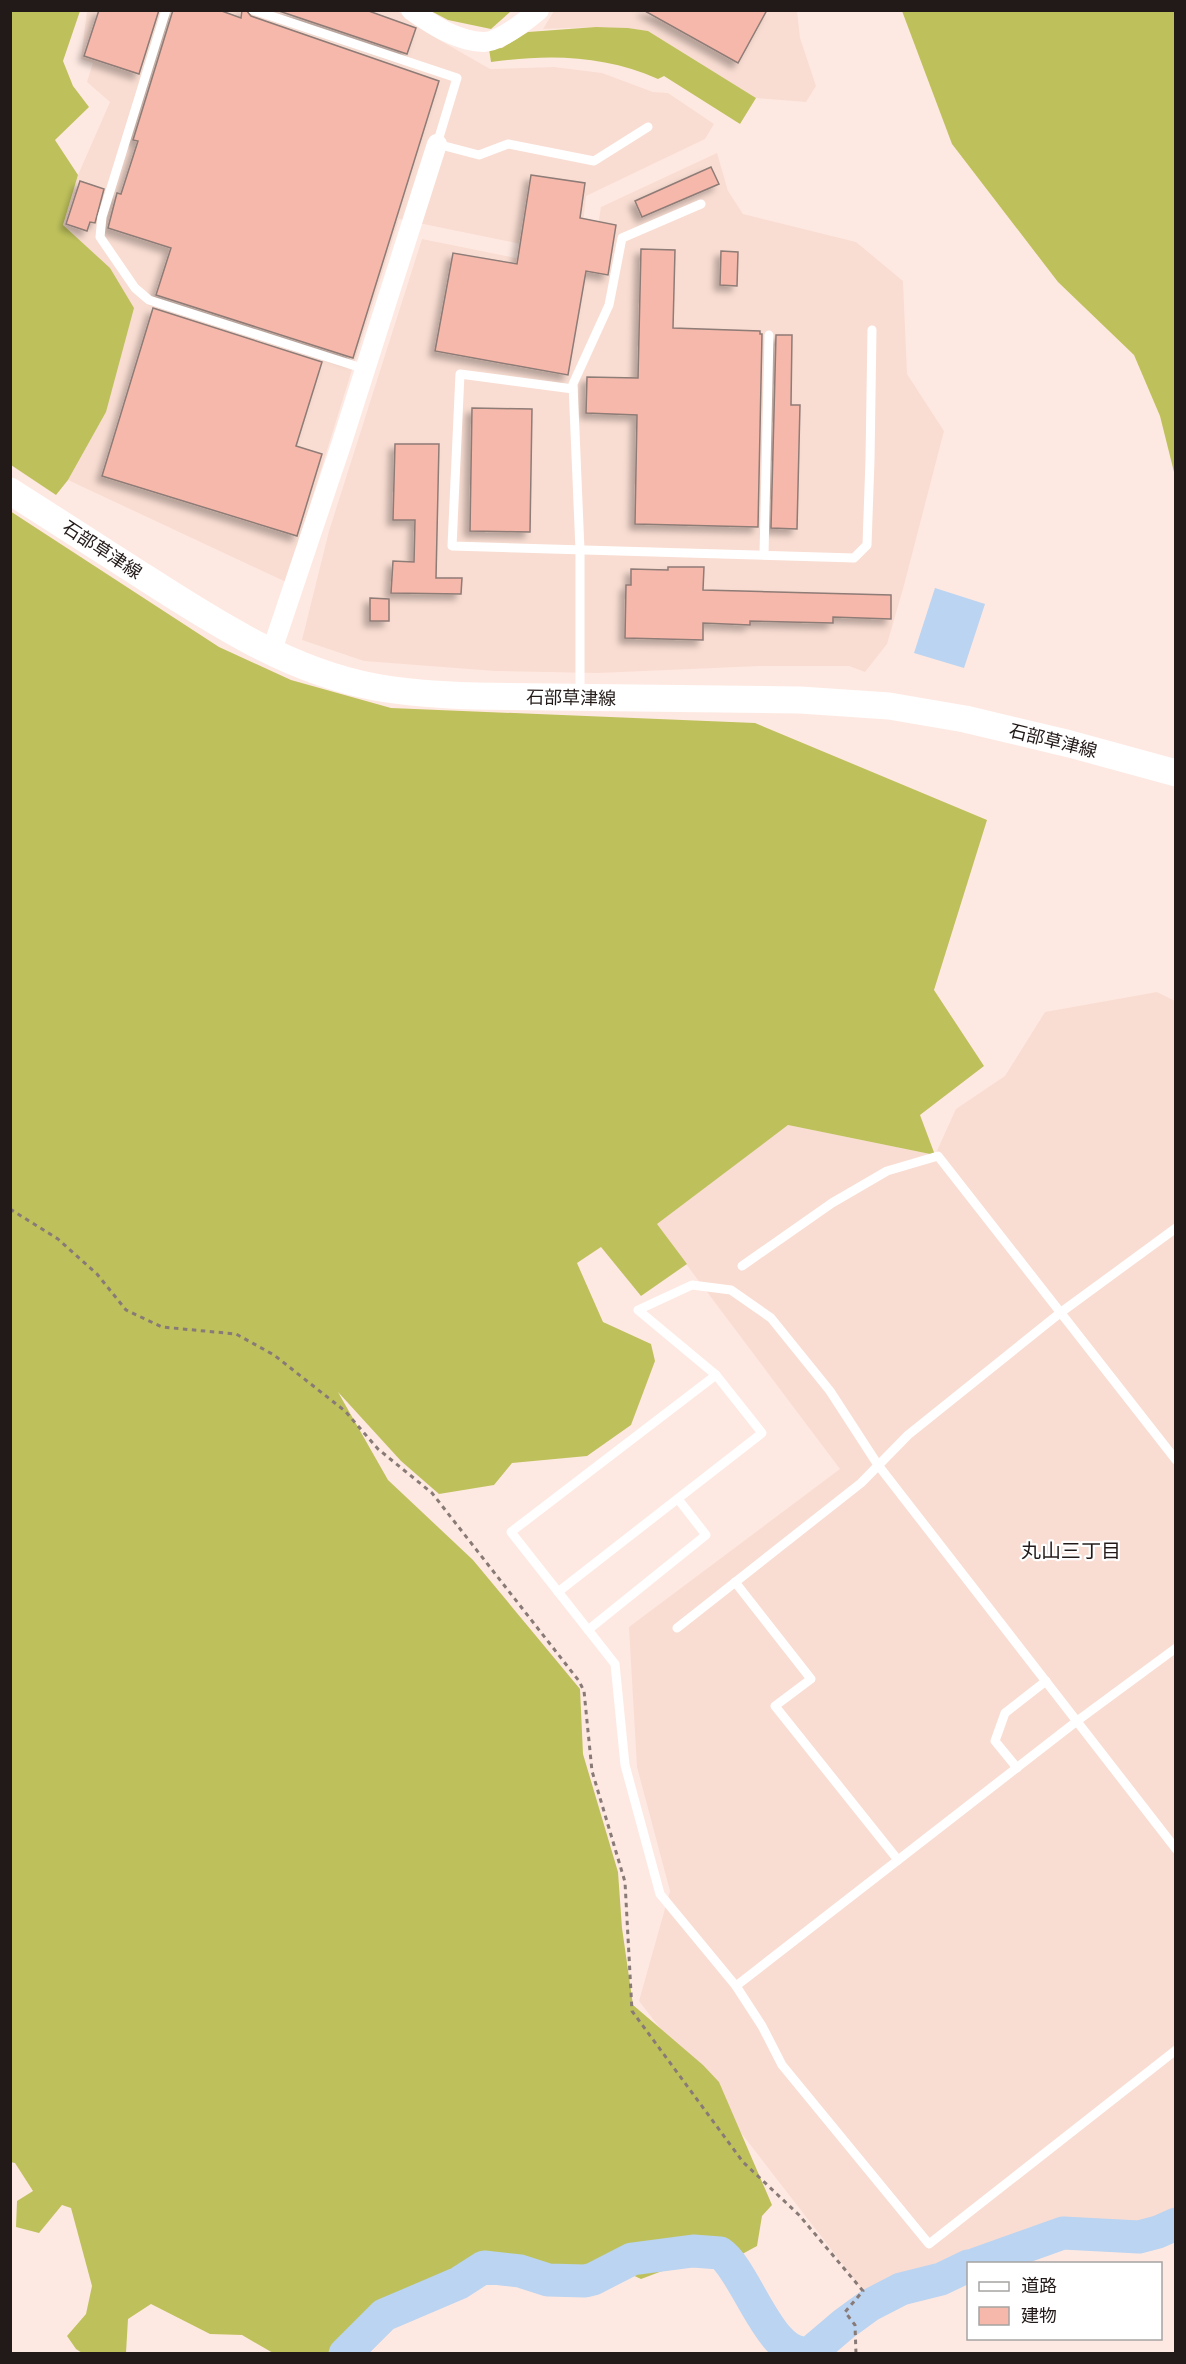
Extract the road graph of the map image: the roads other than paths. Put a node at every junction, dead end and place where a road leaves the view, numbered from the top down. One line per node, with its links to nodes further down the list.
1 (166, 10): 10 (lane)
2 (253, 10): 6 (lane)
3 (411, 10): 4 (street)
4 (539, 10)
5 (648, 127): 6 (lane)
6 (437, 144): 10 (street)
7 (700, 204): 11 (lane)
8 (872, 330): 14 (lane)
9 (769, 335): 14 (lane)
10 (365, 369): 15 (street)
11 (573, 389): 13 (lane); 13 (lane)
12 (10, 491): 15 (main road, 石部草津線)
13 (580, 550): 14 (lane); 16 (lane)
14 (764, 555)
15 (271, 653): 16 (main road, 石部草津線)
16 (580, 698): 17 (main road, 石部草津線)
17 (1176, 773)
18 (1176, 1228): 20 (lane)
19 (742, 1266): 20 (lane)
20 (1060, 1313): 22 (lane); 23 (lane)
21 (716, 1375): 23 (lane); 24 (lane); 26 (lane)
22 (1176, 1460)
23 (878, 1466): 25 (lane); 30 (lane)
24 (678, 1498): 26 (lane); 28 (lane)
25 (735, 1582): 27 (lane); 34 (lane)
26 (558, 1592): 28 (lane)
27 (677, 1628)
28 (588, 1630): 35 (lane)
29 (1176, 1648): 31 (lane)
30 (1046, 1681): 31 (lane); 32 (lane)
31 (1077, 1721): 32 (lane); 33 (lane)
32 (1017, 1768): 34 (lane)
33 (1176, 1849)
34 (898, 1860): 35 (lane)
35 (736, 1986): 36 (lane)
36 (1176, 2050)

